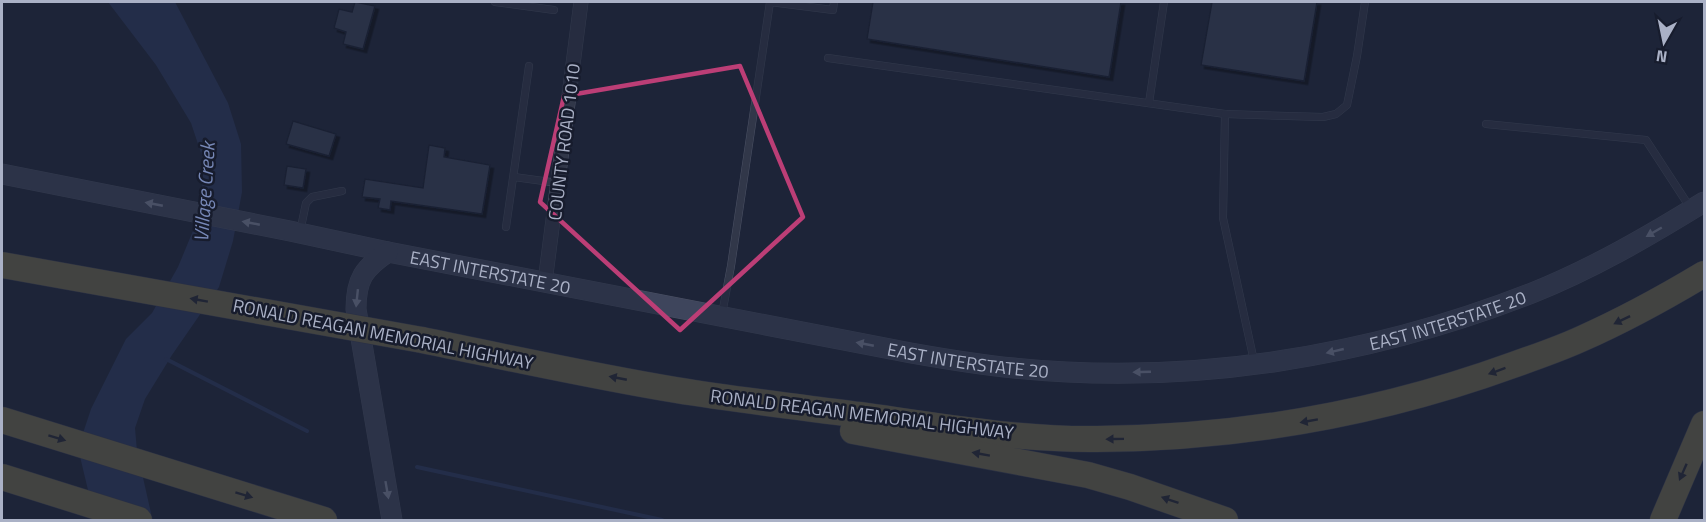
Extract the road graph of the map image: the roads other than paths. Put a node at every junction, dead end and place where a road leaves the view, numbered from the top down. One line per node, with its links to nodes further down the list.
1 (495, 2): 2 (lane)
2 (507, 2): 9 (lane)
3 (581, 2): 17 (street, COUNTY ROAD 1010)
4 (770, 2): 8 (lane); 26 (lane)
5 (834, 2): 8 (lane)
6 (1164, 2): 12 (lane)
7 (1365, 2): 13 (lane)
8 (795, 3)
9 (555, 10)
10 (828, 58): 12 (lane)
11 (529, 66): 16 (lane)
12 (1149, 104): 13 (lane)
13 (1225, 114): 27 (lane)
14 (1486, 124): 19 (lane)
15 (2, 174): 21 (main road, EAST INTERSTATE 20, one-way to 15)
16 (514, 177): 17 (lane); 20 (lane)
17 (558, 183): 25 (street, COUNTY ROAD 1010)
18 (342, 191): 21 (lane)
19 (1698, 206): 27 (main road, EAST INTERSTATE 20, one-way to 27)
20 (506, 228)
21 (295, 232): 22 (main road, EAST INTERSTATE 20)
22 (388, 252): 25 (main road, EAST INTERSTATE 20); 34 (main road, one-way to 34)
23 (2, 265): 28 (highway, RONALD REAGAN MEMORIAL HIGHWAY, one-way to 23, bridge)
24 (1704, 274): 28 (highway, RONALD REAGAN MEMORIAL HIGHWAY, one-way to 28)
25 (545, 282): 26 (main road, EAST INTERSTATE 20)
26 (722, 317): 27 (main road, EAST INTERSTATE 20, one-way to 26)
27 (1255, 363)
28 (676, 390): 35 (highway, one-way to 28)
29 (2, 420): 33 (highway, one-way to 33)
30 (1704, 424): 36 (highway, one-way to 36)
31 (2, 477): 32 (highway)
32 (139, 520)
33 (324, 520)
34 (392, 520)
35 (1225, 520)
36 (1663, 520)

